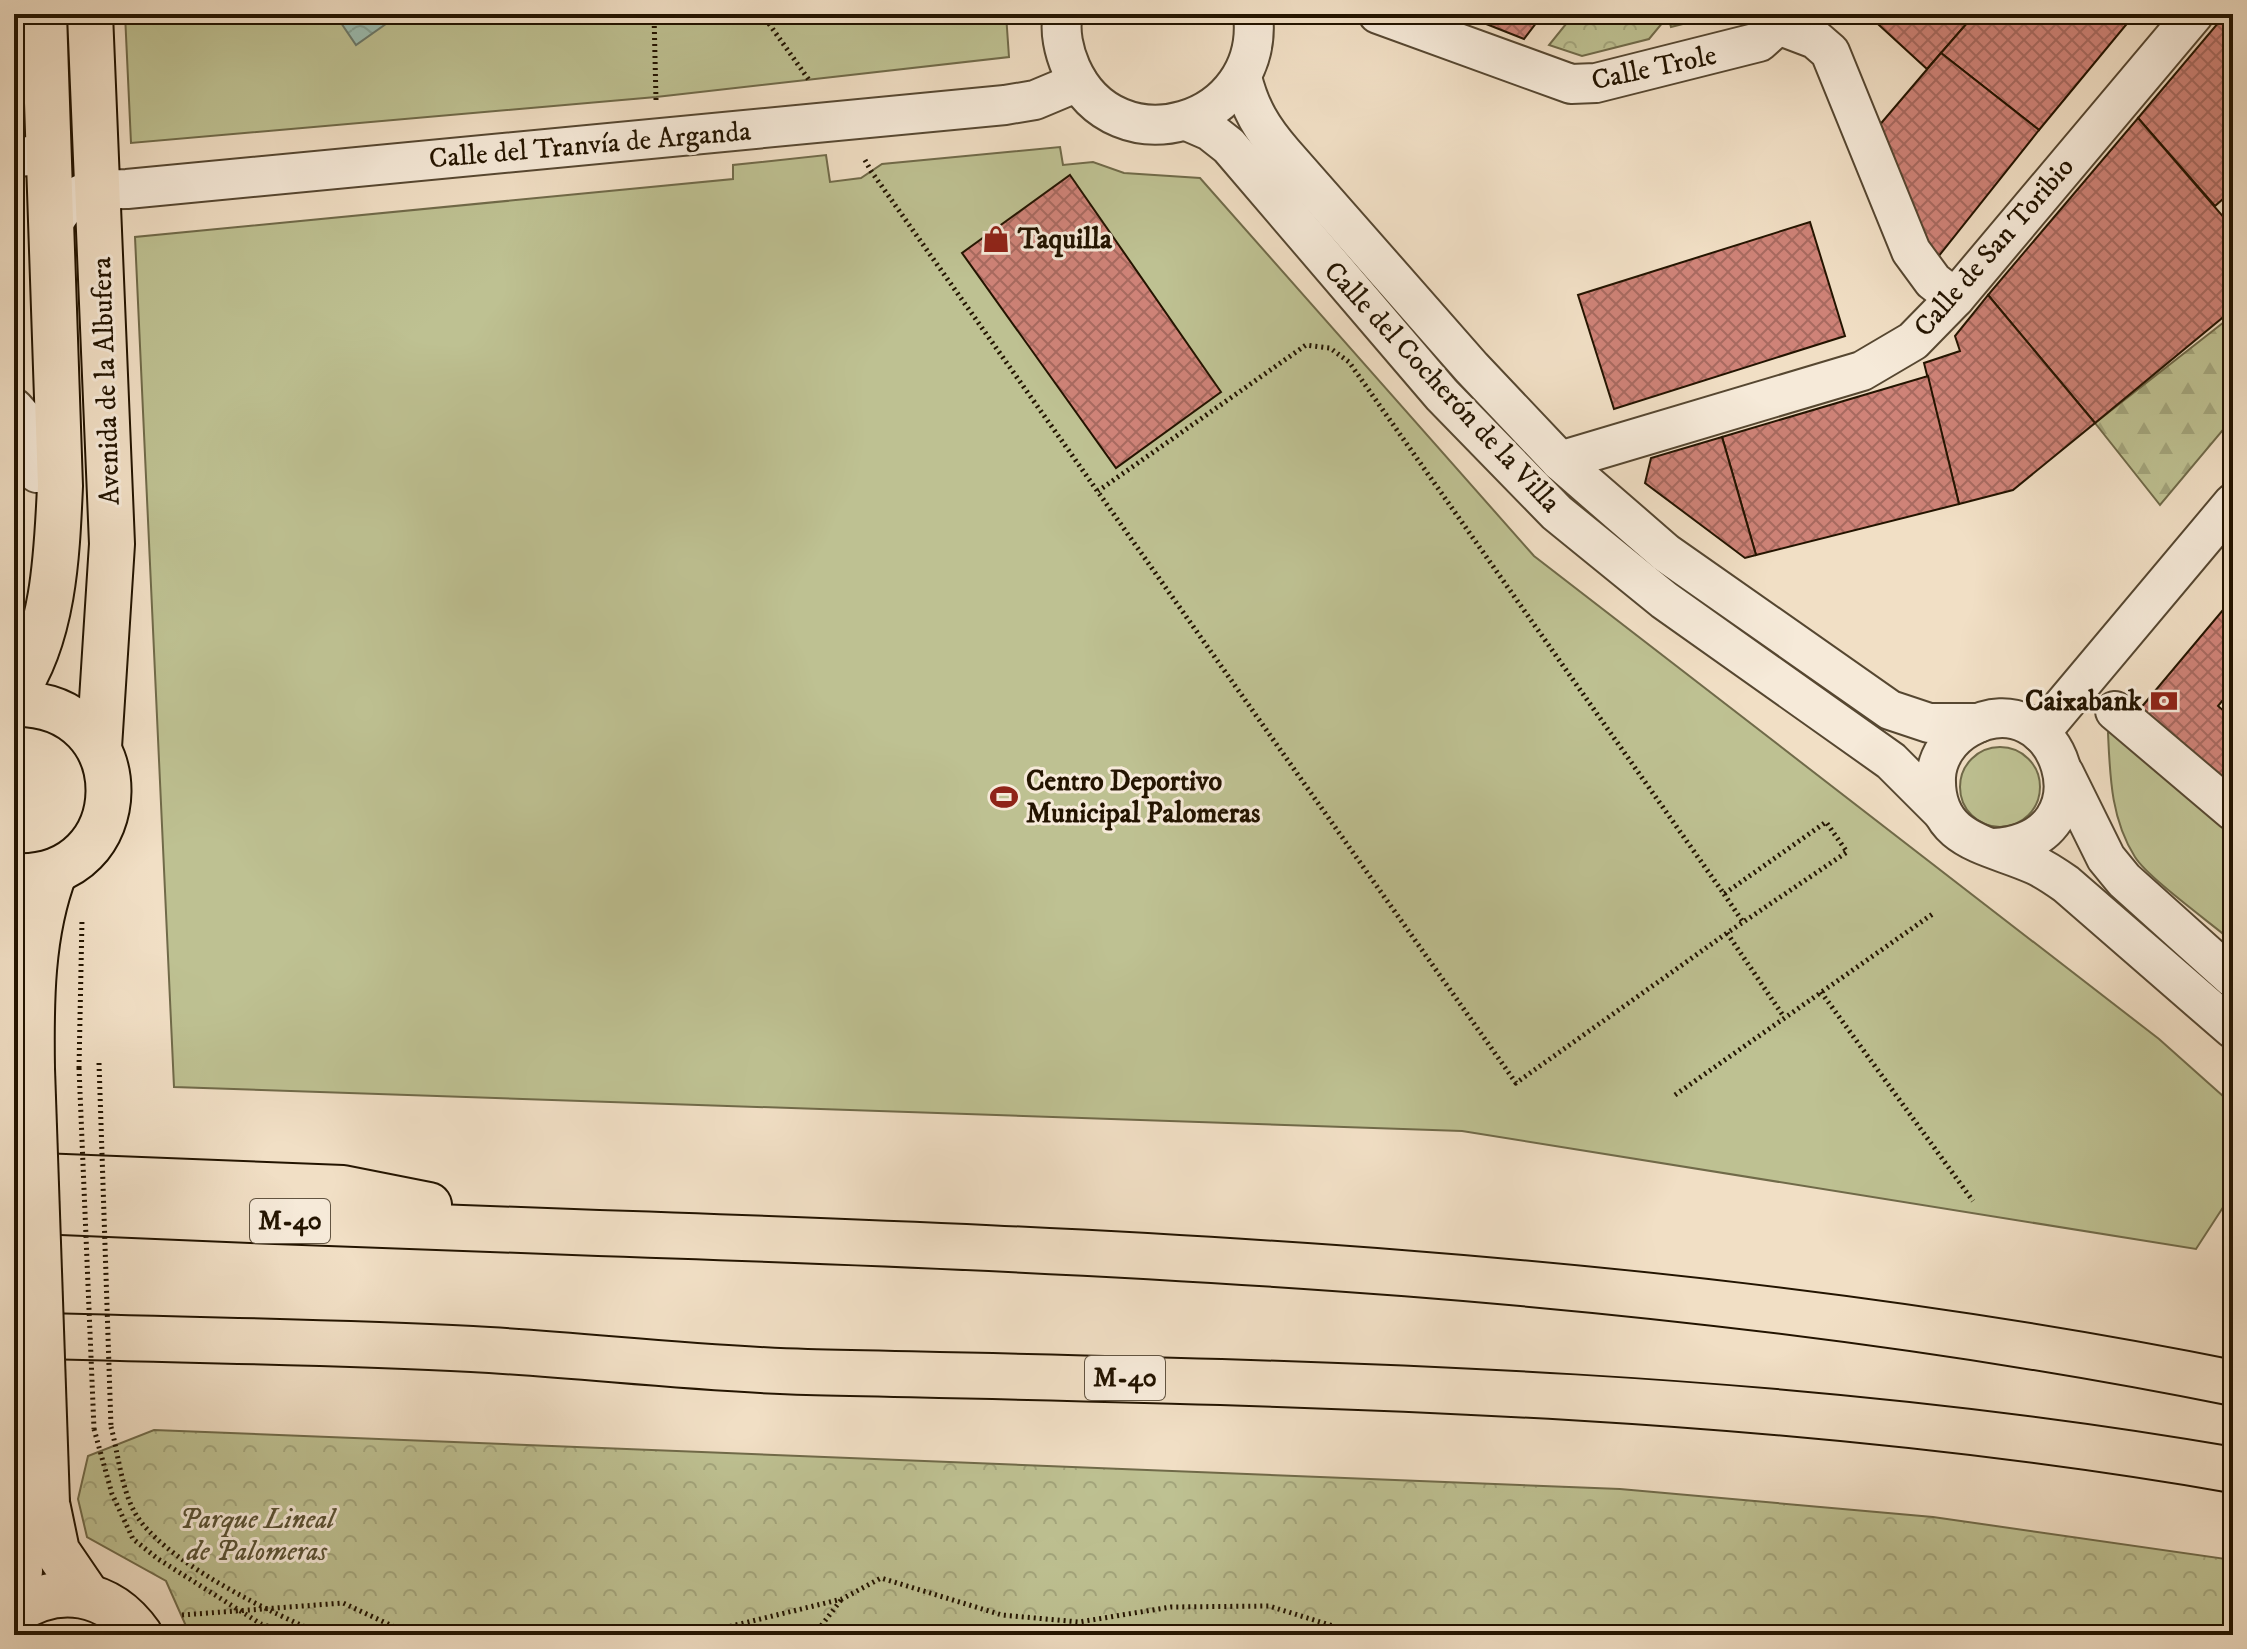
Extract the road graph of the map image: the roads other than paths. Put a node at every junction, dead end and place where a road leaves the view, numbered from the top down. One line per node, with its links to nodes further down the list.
1 (44, 14): 11 (main road, Avenida de la Albufera)
2 (90, 14): 12 (main road, Avenida de la Albufera)
3 (1063, 14): 9 (street)
4 (1253, 14): 8 (street)
5 (1378, 14): 7 (street, Calle Trole)
6 (2194, 14): 14 (street, Calle de San Toribio)
7 (1780, 20): 14 (street)
8 (1242, 77): 10 (street); 16 (street, Calle del Cocherón de la Villa)
9 (1078, 82): 10 (street); 12 (street, Calle del Tranvía de Arganda)
10 (1187, 121): 27 (street, Calle del Cocherón de la Villa)
11 (31, 156): 13 (main road, Avenida de la Albufera)
12 (98, 189): 13 (street); 24 (main road, Avenida de la Albufera)
13 (51, 228): 17 (main road, Avenida de la Albufera)
14 (1955, 298): 16 (street, Calle de San Toribio)
15 (14, 408): 17 (street)
16 (1560, 461): 22 (street, Calle del Cocherón de la Villa)
17 (37, 477): 19 (main road, Avenida de la Albufera)
18 (2233, 503): 23 (street)
19 (14, 694)
20 (14, 704): 24 (main road)
21 (2115, 711): 26 (street)
22 (1978, 723): 23 (street); 27 (street)
23 (2040, 733): 25 (street)
24 (99, 747): 29 (main road)
25 (2064, 773): 28 (street); 30 (street)
26 (2233, 811)
27 (1942, 812): 28 (street)
28 (1994, 848): 31 (street)
29 (35, 873): 42 (main road, bridge)
30 (2233, 978)
31 (2233, 1029)
32 (14, 1175): 34 (main road)
33 (14, 1210): 34 (main road, M-40)
34 (565, 1232): 38 (main road, M-40)
35 (14, 1335): 36 (main road, M-40)
36 (470, 1349): 37 (main road); 40 (main road, M-40)
37 (14, 1361)
38 (2233, 1383)
39 (14, 1396): 41 (main road)
40 (2233, 1470)
41 (14, 1592)
42 (87, 1595): 43 (main road); 44 (main road)
43 (14, 1612)
44 (140, 1635)

